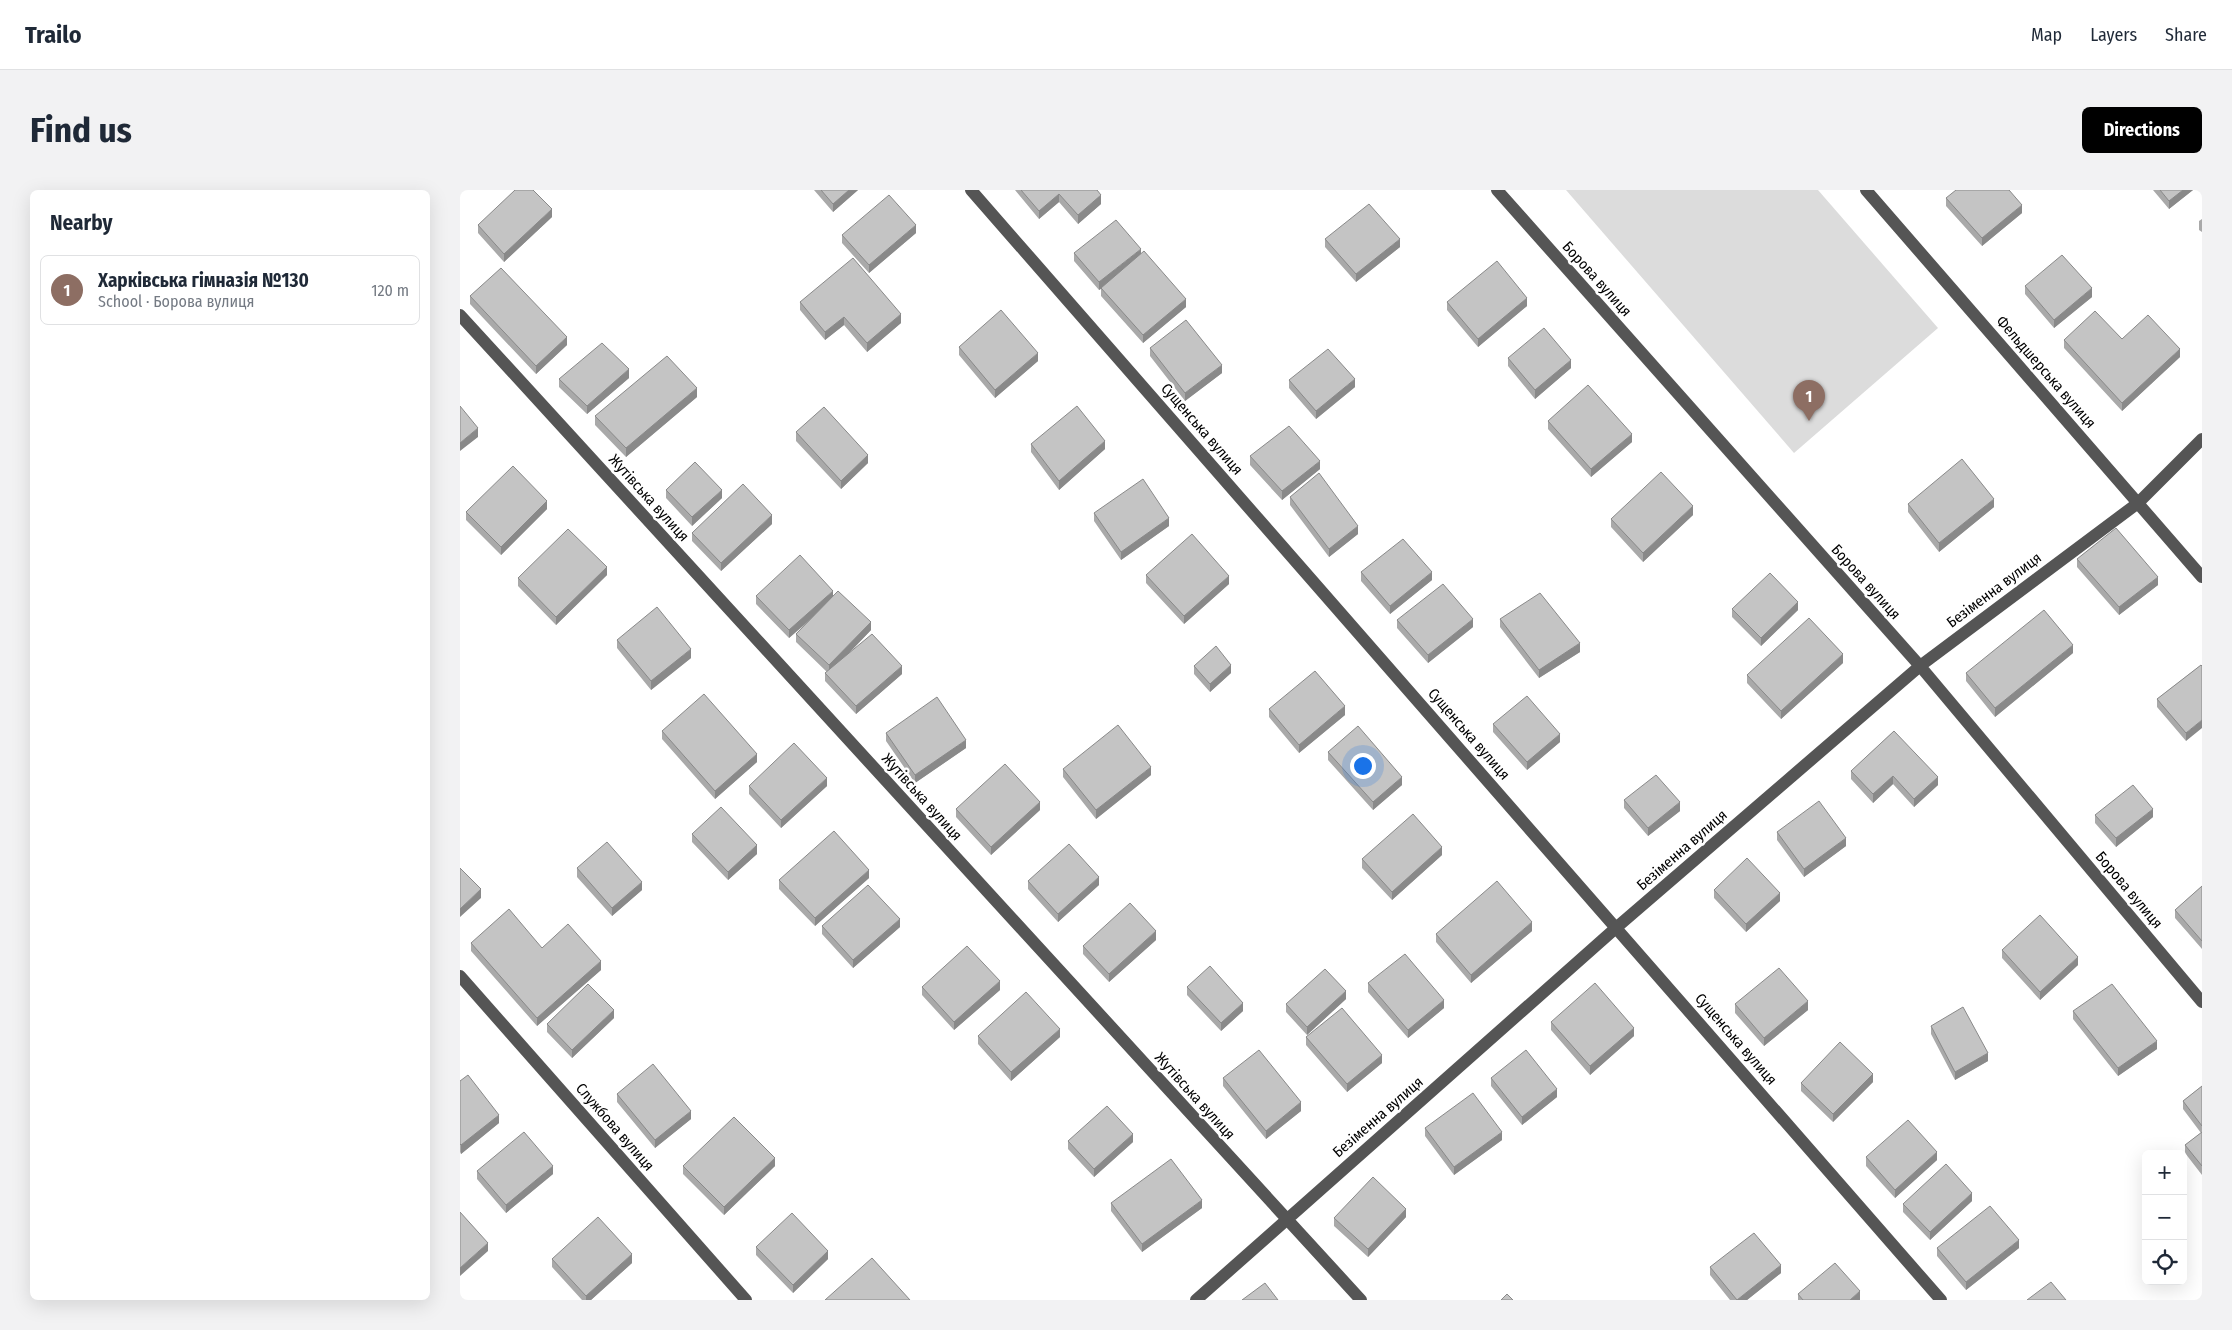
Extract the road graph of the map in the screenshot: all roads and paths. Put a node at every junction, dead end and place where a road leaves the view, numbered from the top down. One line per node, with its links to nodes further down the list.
1 (971, 190): 9 (street, Сущенська вулиця)
2 (1497, 190): 8 (street, Борова вулиця)
3 (1866, 190): 6 (street, Фельдшерська вулиця)
4 (460, 315): 12 (street, Жутівська вулиця)
5 (2202, 439): 6 (street, Безіменна вулиця)
6 (2138, 503): 7 (street, Фельдшерська вулиця); 8 (street, Безіменна вулиця)
7 (2202, 576)
8 (1920, 666): 9 (street, Безіменна вулиця); 11 (street, Борова вулиця)
9 (1617, 927): 12 (street, Безіменна вулиця); 16 (street, Сущенська вулиця)
10 (460, 976): 13 (street, Службова вулиця)
11 (2202, 1002)
12 (1286, 1220): 14 (street, Безіменна вулиця); 15 (street, Жутівська вулиця)
13 (746, 1300)
14 (1196, 1300)
15 (1362, 1300)
16 (1942, 1300)

